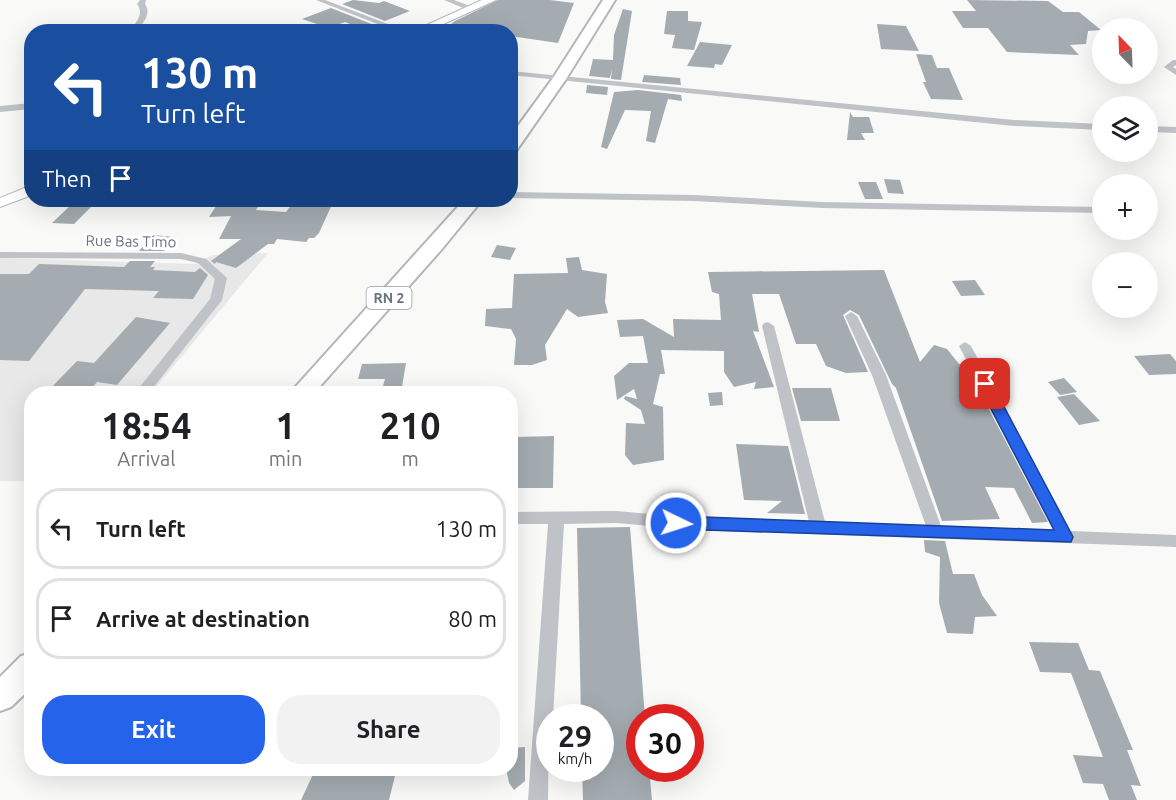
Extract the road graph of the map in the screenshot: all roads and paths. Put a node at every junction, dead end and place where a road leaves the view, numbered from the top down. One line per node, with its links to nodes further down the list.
1 (143, 0): 7 (street)
2 (319, 0): 8 (street)
3 (447, 0): 6 (street)
4 (490, 0): 6 (main road)
5 (609, 0): 13 (main road)
6 (471, 8): 9 (main road)
7 (138, 24)
8 (384, 24)
9 (434, 24)
10 (1176, 62): 11 (street)
11 (1176, 73)
12 (518, 74): 13 (street)
13 (559, 79): 16 (street); 19 (main road)
14 (24, 107): 15 (street)
15 (0, 109)
16 (1092, 127)
17 (1158, 129): 18 (street)
18 (1176, 130)
19 (518, 137)
20 (24, 192): 22 (main road)
21 (518, 195): 24 (street)
22 (0, 202)
23 (467, 207): 30 (main road, RN 2)
24 (1092, 210)
25 (0, 255): 29 (street, Rue Bas Timo)
26 (851, 316): 34 (street)
27 (768, 326): 33 (street)
28 (965, 346): 35 (street)
29 (148, 386)
30 (308, 386)
31 (518, 518): 32 (street)
32 (556, 520): 33 (street); 37 (street)
33 (819, 529): 34 (street)
34 (936, 533): 35 (street)
35 (1065, 537): 36 (street)
36 (1176, 541)
37 (538, 800)

